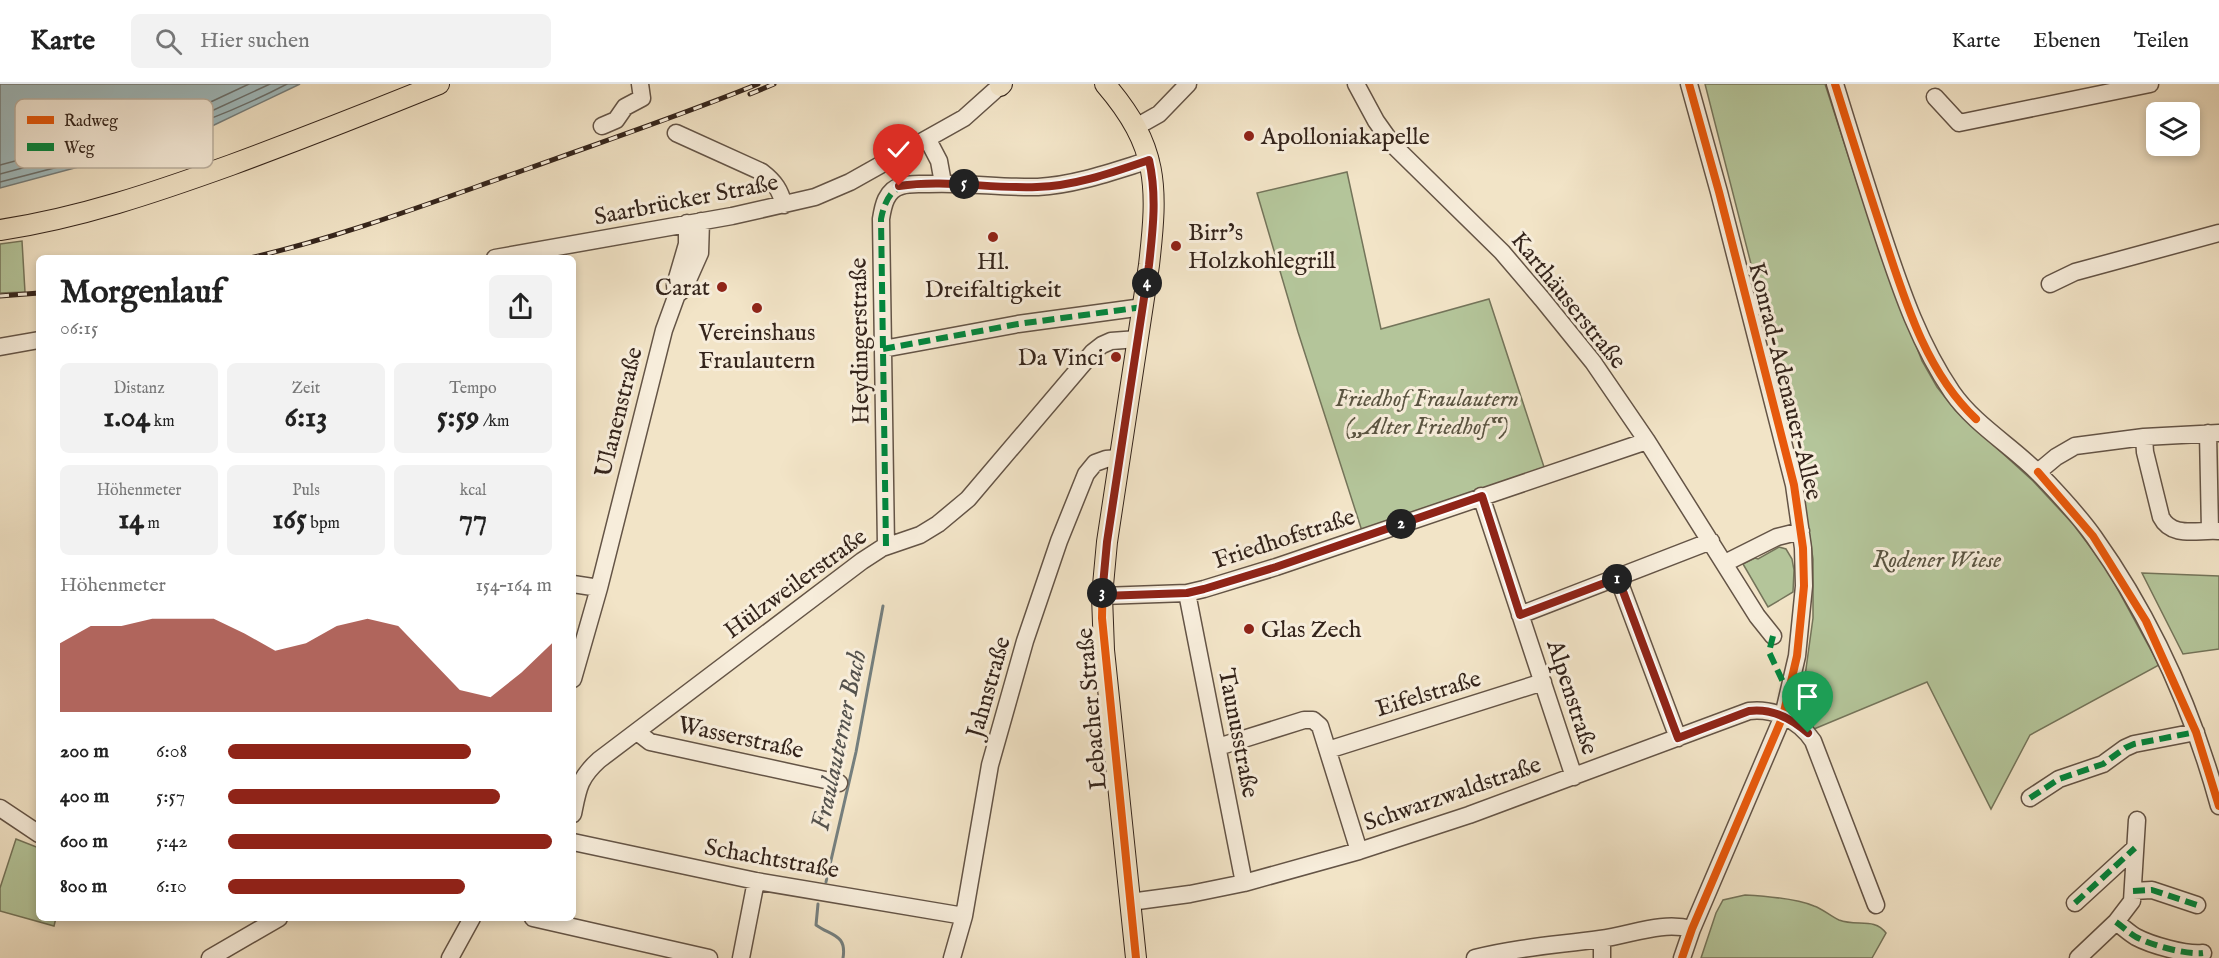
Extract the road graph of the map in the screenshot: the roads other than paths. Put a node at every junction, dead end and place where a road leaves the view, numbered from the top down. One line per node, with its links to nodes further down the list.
1 (439, 84): 19 (main road)
2 (640, 84): 11 (street)
3 (1105, 84): 12 (main road, Lebacher Straße)
4 (1188, 84): 12 (street)
5 (1356, 84): 31 (street, Karthäuserstraße)
6 (1689, 84): 35 (street, Konrad-Adenauer-Allee)
7 (1835, 84): 33 (street)
8 (2150, 84): 10 (street)
9 (1001, 85): 14 (street, Saarbrücker Straße)
10 (1935, 97)
11 (602, 126)
12 (1136, 128): 15 (main road, Lebacher Straße)
13 (676, 133): 17 (street)
14 (928, 140): 16 (street); 17 (street, Saarbrücker Straße)
15 (1149, 160): 16 (street, Heydingerstraße); 24 (main road, Lebacher Straße)
16 (943, 183): 28 (street, Heydingerstraße)
17 (784, 205): 18 (street, Saarbrücker Straße)
18 (694, 222): 21 (street, Saarbrücker Straße); 42 (street, Ulanenstraße)
19 (0, 230)
20 (2219, 233): 23 (street)
21 (567, 252): 22 (street, Saarbrücker Straße)
22 (531, 255)
23 (2050, 284)
24 (1143, 308): 25 (main road, Lebacher Straße); 28 (street)
25 (1138, 339): 32 (main road, Lebacher Straße); 38 (street, Hülzweilerstraße)
26 (36, 341): 27 (street)
27 (0, 347)
28 (883, 348): 38 (street, Heydingerstraße)
29 (2213, 433): 30 (street); 36 (street)
30 (2144, 436): 33 (street); 36 (street)
31 (1647, 441): 34 (street, Friedhofstraße); 37 (street, Karthäuserstraße)
32 (1119, 458): 44 (main road, Lebacher Straße); 73 (street, Jahnstraße)
33 (2038, 472): 51 (street)
34 (1482, 496): 43 (street, Friedhofstraße); 45 (street, Alpenstraße)
35 (1801, 531): 39 (street); 49 (street, Konrad-Adenauer-Allee)
36 (2214, 531)
37 (1711, 541): 39 (street, Karthäuserstraße); 40 (street)
38 (886, 546): 50 (street, Hülzweilerstraße)
39 (1725, 563): 46 (street, Karthäuserstraße)
40 (1618, 578): 45 (street); 52 (street)
41 (576, 584): 42 (street)
42 (599, 588): 47 (street, Ulanenstraße)
43 (1187, 593): 44 (street, Friedhofstraße); 53 (street, Taunusstraße)
44 (1102, 596): 69 (main road, Lebacher Straße)
45 (1520, 615): 48 (street, Alpenstraße)
46 (1773, 636)
47 (576, 668)
48 (1543, 682): 54 (street, Eifelstraße); 55 (street, Alpenstraße)
49 (1783, 716): 52 (street, Schwarzwaldstraße); 71 (street); 78 (street, Konrad-Adenauer-Allee)
50 (637, 732): 56 (street, Wasserstraße); 58 (street, Hülzweilerstraße)
51 (2196, 732): 57 (street); 59 (street)
52 (1678, 738): 55 (street, Schwarzwaldstraße)
53 (1218, 747): 54 (street); 67 (street, Taunusstraße)
54 (1328, 750): 65 (street)
55 (1574, 777): 65 (street, Schwarzwaldstraße)
56 (839, 783)
57 (2030, 798)
58 (576, 800)
59 (2219, 806)
60 (0, 808): 62 (street)
61 (2137, 820): 64 (street)
62 (36, 832)
63 (576, 843): 66 (street, Schachtstraße)
64 (2134, 848): 68 (street); 70 (street)
65 (1359, 851): 67 (street, Schwarzwaldstraße)
66 (756, 881): 73 (street, Schachtstraße); 84 (street)
67 (1244, 883): 69 (street, Schwarzwaldstraße)
68 (2133, 891): 72 (street); 77 (street)
69 (1130, 902): 86 (main road, Lebacher Straße)
70 (2075, 903)
71 (1876, 905)
72 (2197, 905)
73 (964, 916): 85 (street, Jahnstraße)
74 (270, 921): 81 (street)
75 (470, 921): 82 (street)
76 (546, 921): 83 (street)
77 (2116, 922): 80 (street); 90 (street)
78 (1692, 929): 79 (street); 89 (street, Konrad-Adenauer-Allee)
79 (1602, 939): 87 (street); 88 (street)
80 (2203, 953)
81 (210, 958)
82 (450, 958)
83 (709, 958)
84 (741, 958)
85 (952, 958)
86 (1136, 958)
87 (1475, 958)
88 (1602, 958)
89 (1682, 958)
90 (2078, 958)

